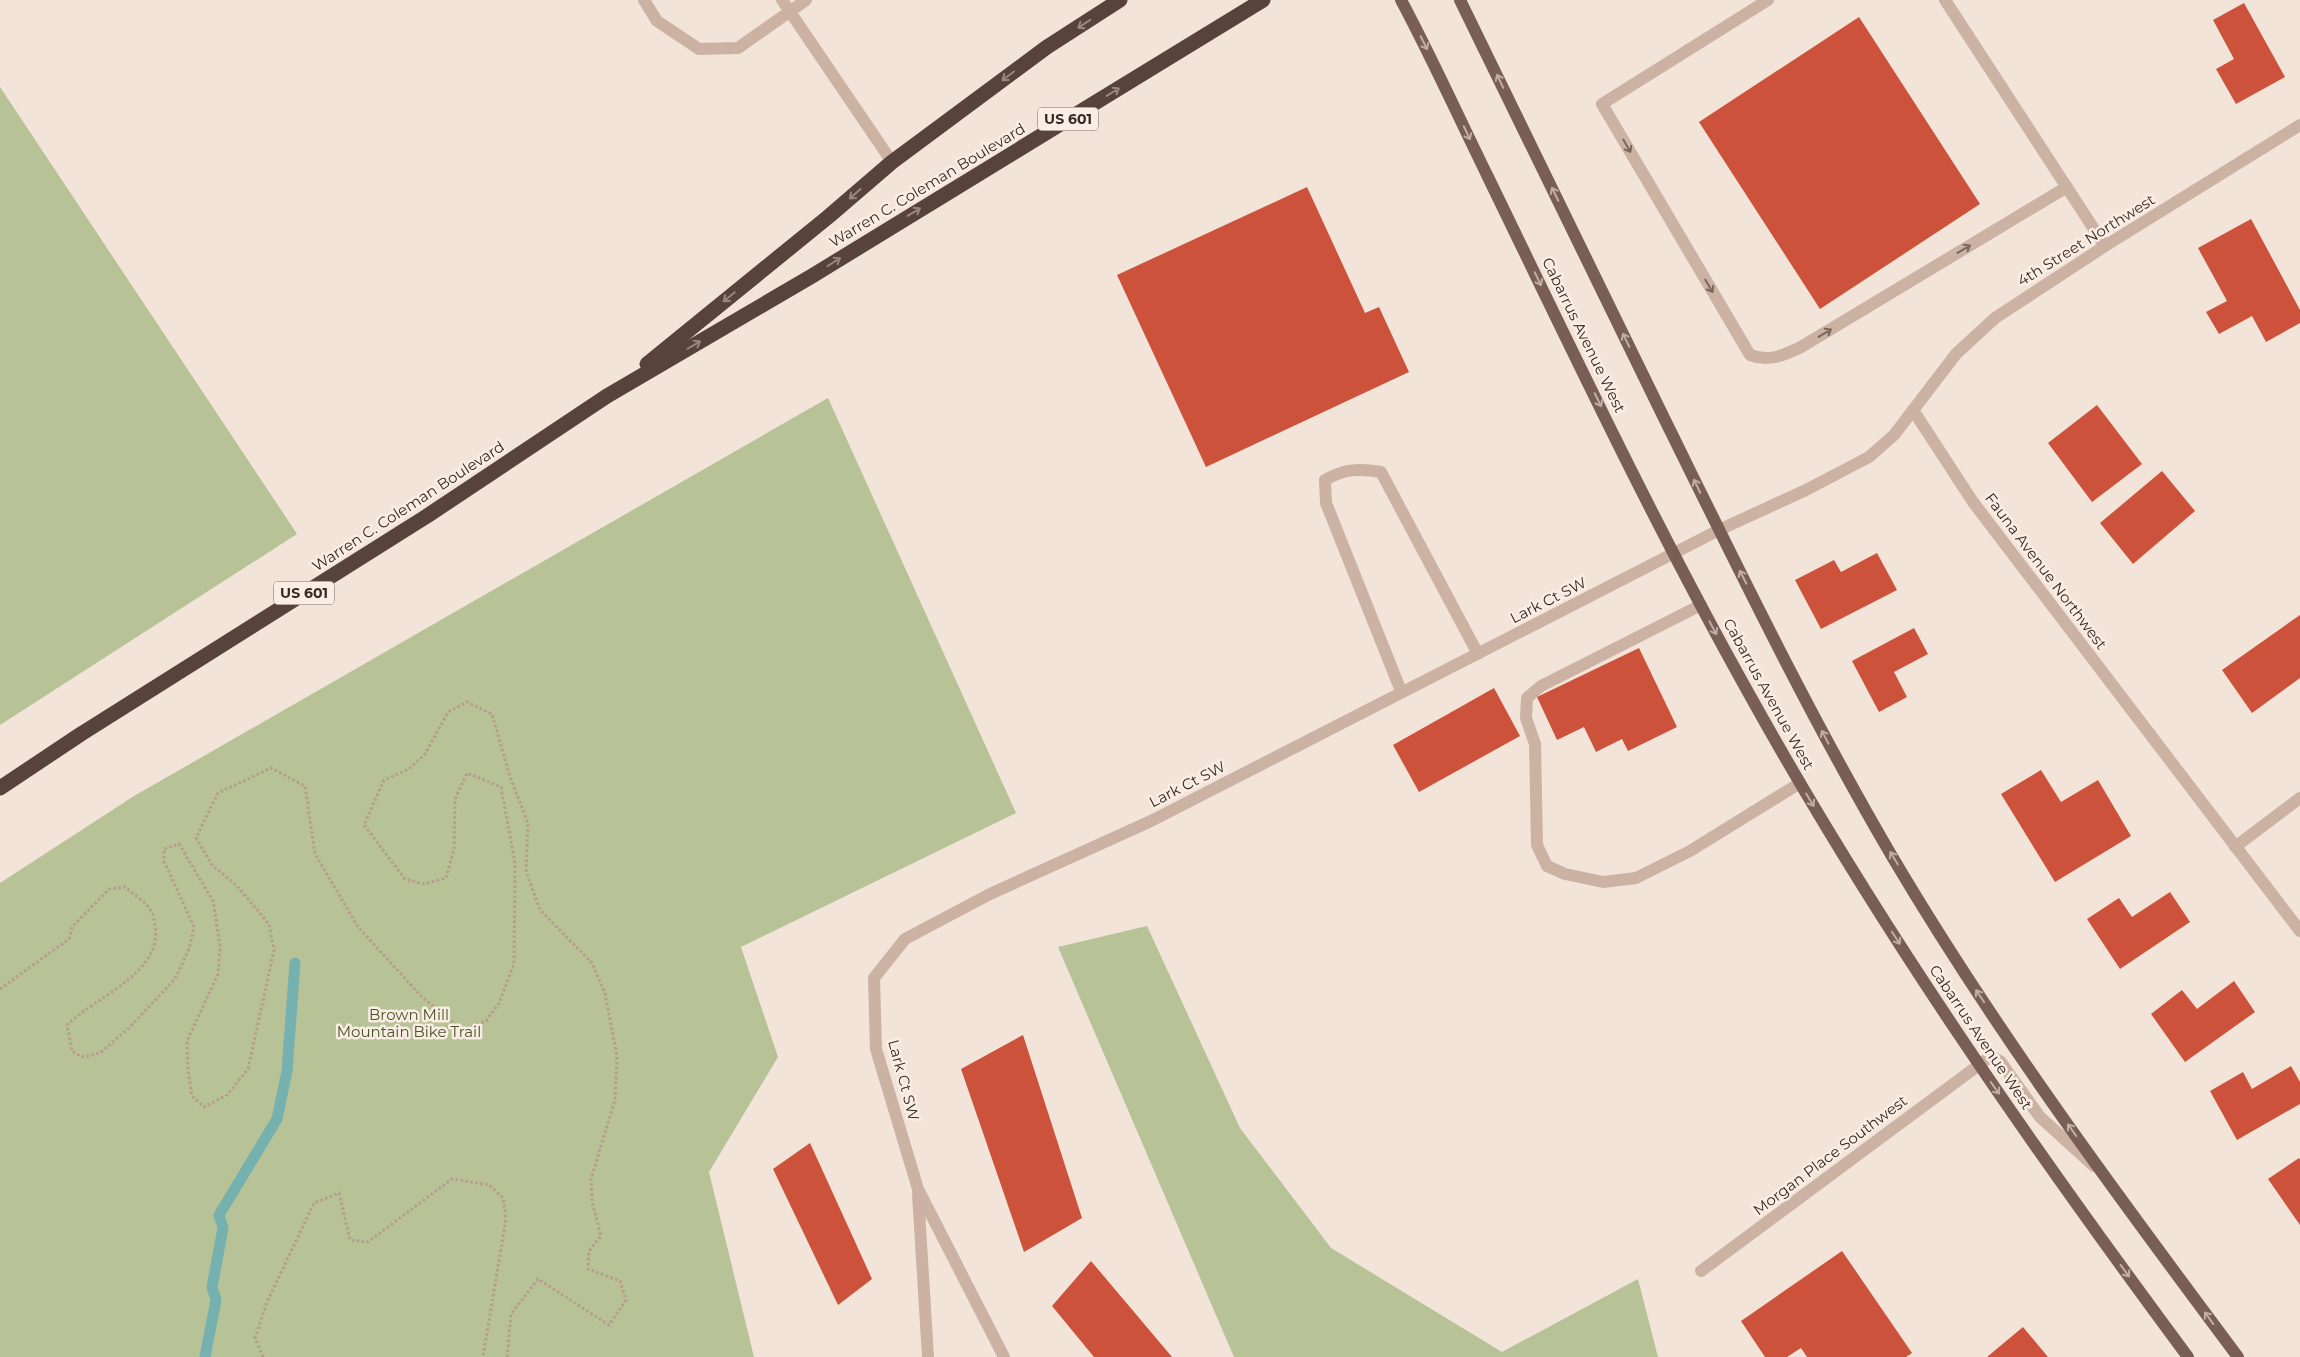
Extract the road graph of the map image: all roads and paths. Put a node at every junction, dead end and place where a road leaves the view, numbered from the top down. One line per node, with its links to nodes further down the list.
1 (644, 0): 9 (street)
2 (806, 0): 9 (street)
3 (1120, 0): 11 (highway, Warren C. Coleman Boulevard / US 601, one-way to 11)
4 (1263, 0): 14 (highway, Warren C. Coleman Boulevard / US 601, one-way to 4)
5 (1401, 0): 17 (main road, Cabarrus Avenue West, one-way to 17)
6 (1460, 0): 16 (main road, Cabarrus Avenue West, one-way to 6)
7 (1768, 0): 12 (street, one-way to 12)
8 (1946, 0): 12 (street)
9 (786, 5): 11 (street)
10 (2300, 125): 13 (street, 4th Street Northwest)
11 (892, 162): 14 (highway, Warren C. Coleman Boulevard / US 601, one-way to 14)
12 (2067, 187): 13 (street)
13 (2105, 246): 15 (street, 4th Street Northwest)
14 (606, 396): 22 (highway, Warren C. Coleman Boulevard / US 601)
15 (1913, 410): 16 (street); 24 (street, Fauna Avenue Northwest)
16 (1719, 530): 17 (street, Lark Ct SW); 28 (main road, Cabarrus Avenue West, one-way to 16)
17 (1674, 554): 18 (main road, Cabarrus Avenue West); 19 (street, Lark Ct SW)
18 (1701, 605): 21 (main road, Cabarrus Avenue West, one-way to 21); 21 (street)
19 (1478, 654): 20 (street, Lark Ct SW); 20 (street)
20 (1401, 691): 29 (street, Lark Ct SW)
21 (1800, 783): 27 (main road, Cabarrus Avenue West, one-way to 27)
22 (0, 788)
23 (2300, 798): 24 (street)
24 (2236, 847): 25 (street, Fauna Avenue Northwest)
25 (2300, 931)
26 (0, 989): 33 (path)
27 (1978, 1064): 28 (street); 30 (street, Morgan Place Southwest); 36 (main road, Cabarrus Avenue West, one-way to 36)
28 (2104, 1175): 37 (main road, Cabarrus Avenue West, one-way to 28)
29 (918, 1189): 34 (street, Lark Ct SW); 35 (street, Lark Ct SW)
30 (1701, 1272)
31 (264, 1357): 32 (path)
32 (483, 1357)
33 (507, 1357)
34 (928, 1357)
35 (1004, 1357)
36 (2188, 1357)
37 (2238, 1357)

